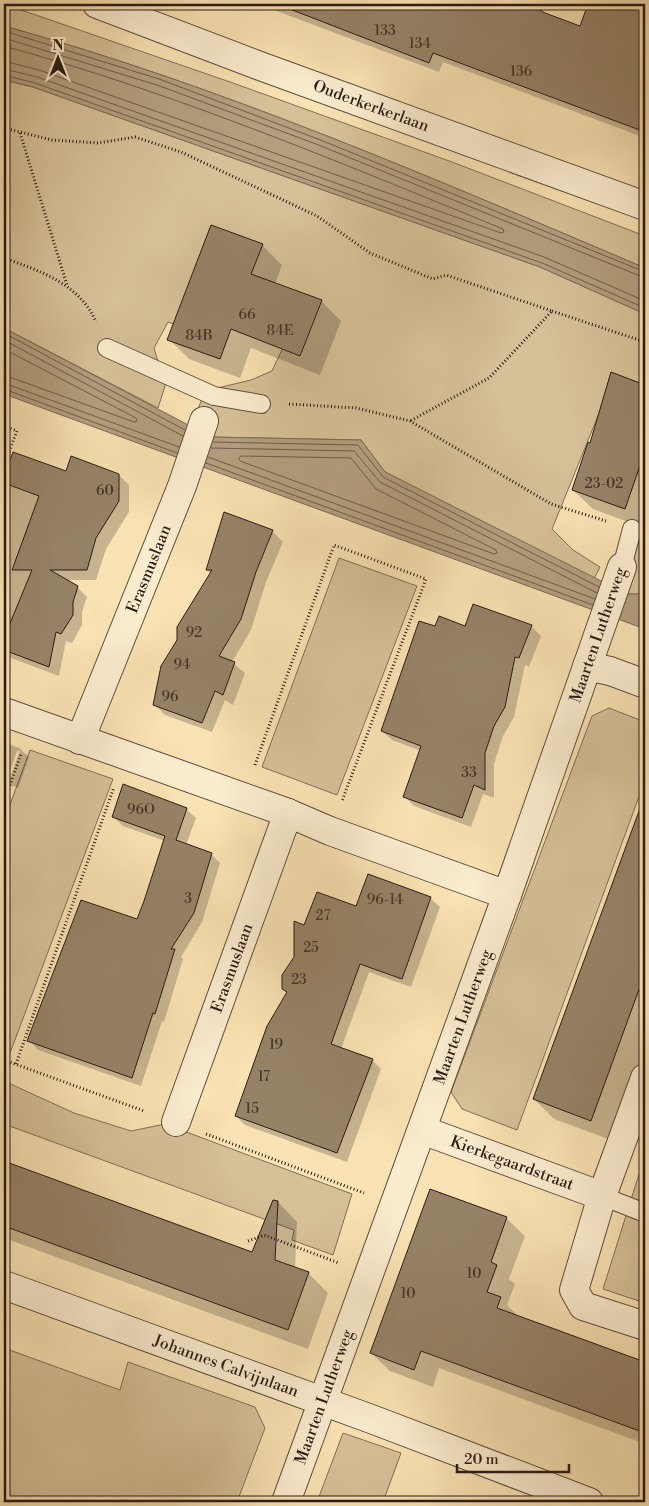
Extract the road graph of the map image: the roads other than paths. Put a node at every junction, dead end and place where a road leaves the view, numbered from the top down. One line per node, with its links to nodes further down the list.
1 (97, 4): 2 (street, Ouderkerkerlaan)
2 (645, 206)
3 (107, 348): 5 (lane)
4 (261, 404): 5 (lane)
5 (209, 408): 11 (street, Erasmuslaan)
6 (632, 529): 7 (lane, Maarten Lutherweg)
7 (622, 567): 8 (street, Maarten Lutherweg)
8 (586, 666): 9 (street); 13 (street, Maarten Lutherweg)
9 (645, 684)
10 (4, 712): 11 (street)
11 (80, 740): 12 (street)
12 (288, 813): 13 (street); 15 (street, Erasmuslaan)
13 (507, 895): 16 (street, Maarten Lutherweg)
14 (645, 1078): 17 (street)
15 (176, 1122)
16 (422, 1130): 17 (street, Kierkegaardstraat); 21 (street, Maarten Lutherweg)
17 (602, 1196): 18 (lane); 20 (street)
18 (645, 1213)
19 (4, 1285): 21 (street, Johannes Calvijnlaan)
20 (645, 1326)
21 (323, 1401): 22 (street, Maarten Lutherweg); 23 (street, Johannes Calvijnlaan)
22 (286, 1502)
23 (589, 1502)

